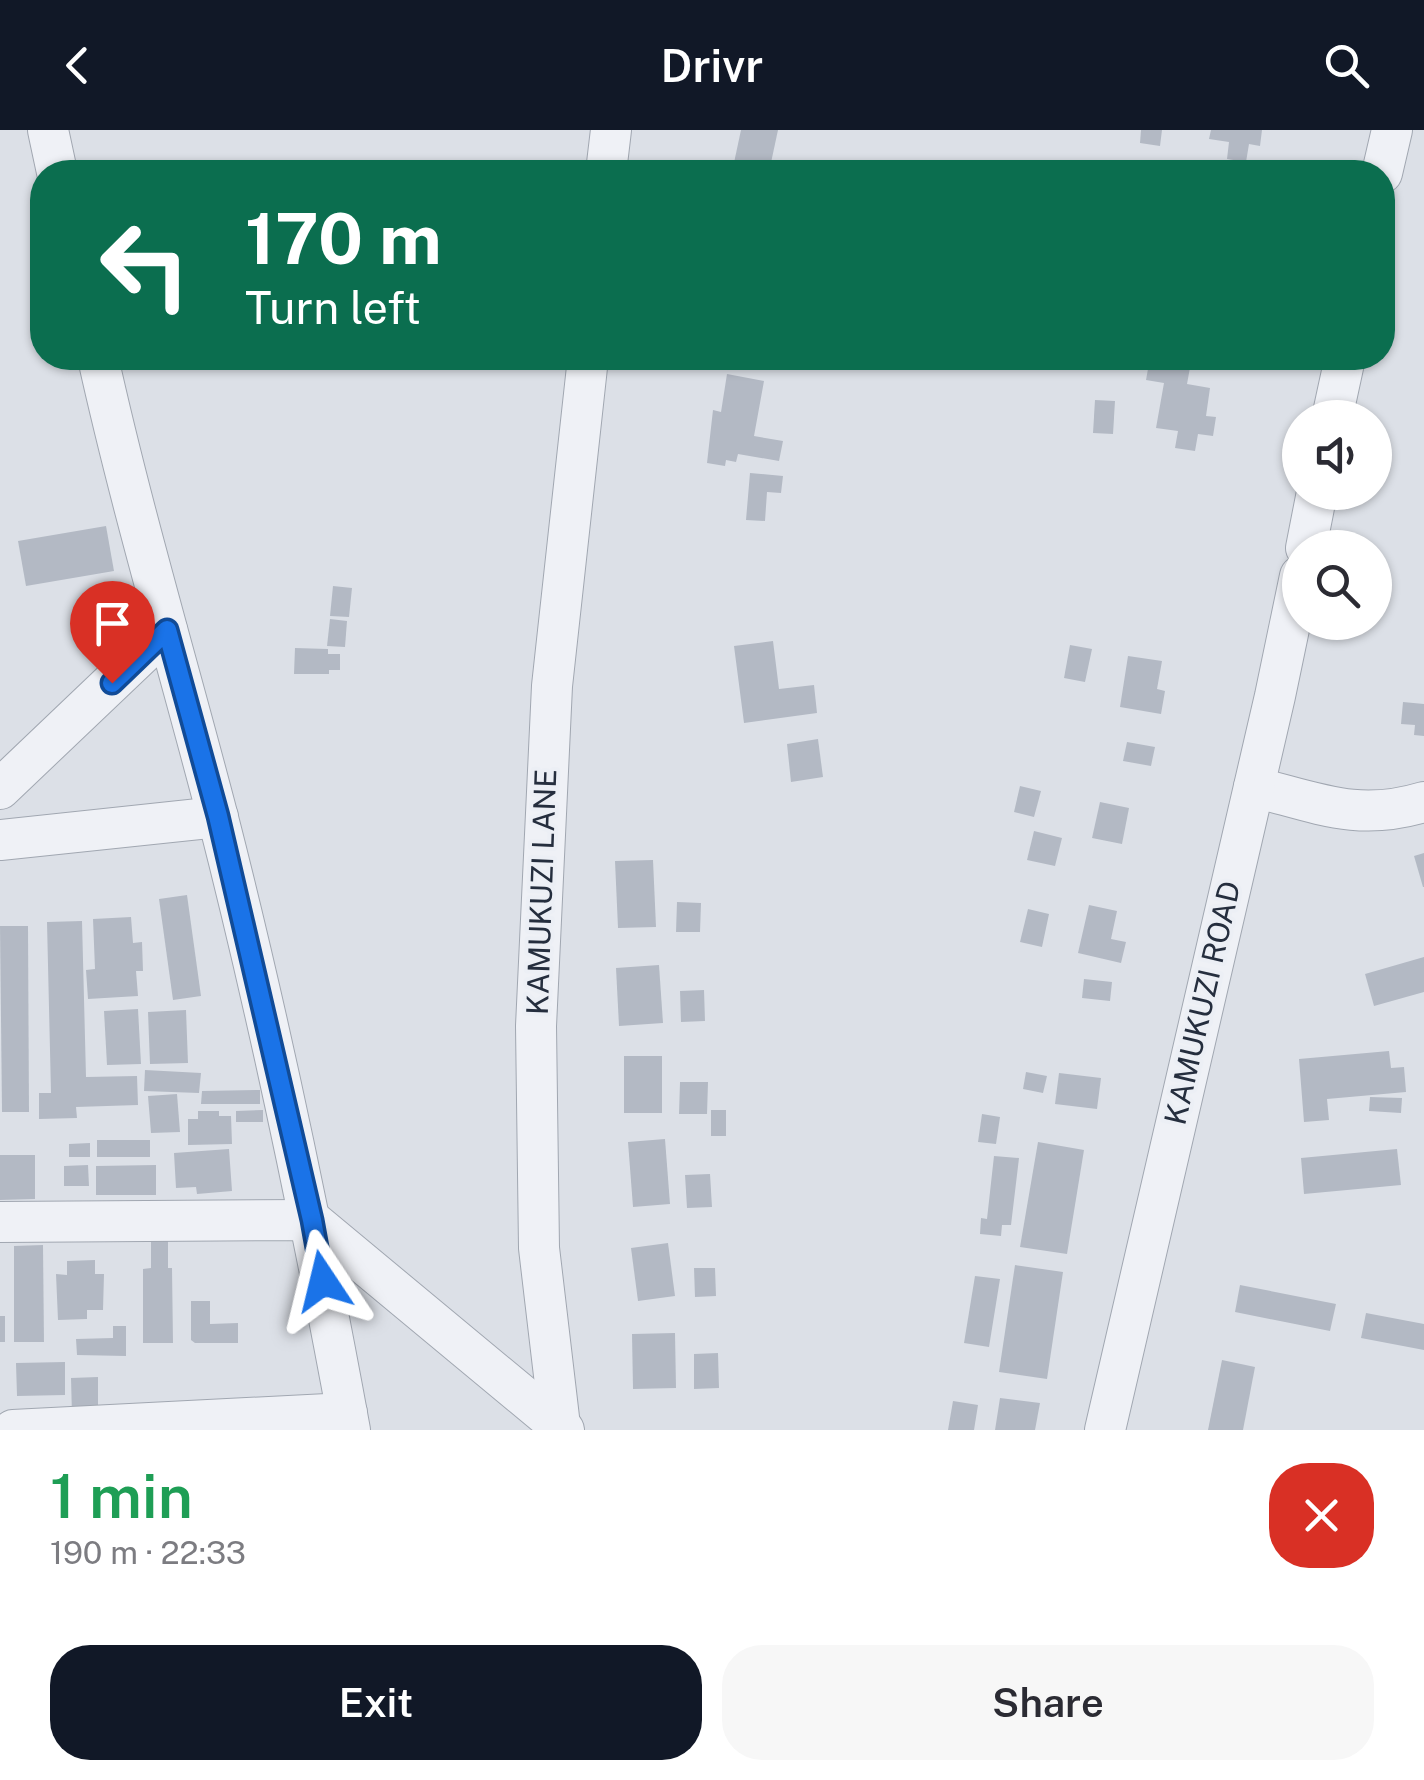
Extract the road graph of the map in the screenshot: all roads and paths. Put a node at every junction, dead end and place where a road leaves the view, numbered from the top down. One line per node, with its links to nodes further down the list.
1 (48, 130): 4 (street)
2 (610, 130): 5 (street)
3 (1392, 130): 6 (street)
4 (54, 160)
5 (607, 160)
6 (1385, 160)
7 (101, 370): 11 (street)
8 (587, 370): 21 (street, KAMUKUZI LANE)
9 (1342, 370): 10 (street)
10 (1336, 400)
11 (167, 630): 14 (street); 16 (street)
12 (1286, 640): 13 (street, KAMUKUZI ROAD)
13 (1254, 787): 15 (street); 23 (street, KAMUKUZI ROAD)
14 (0, 789)
15 (1424, 802)
16 (218, 816): 17 (street); 18 (street)
17 (0, 840)
18 (312, 1220): 19 (street); 20 (street); 21 (street)
19 (0, 1222)
20 (348, 1422): 22 (street)
21 (562, 1428)
22 (13, 1430)
23 (1105, 1430)

